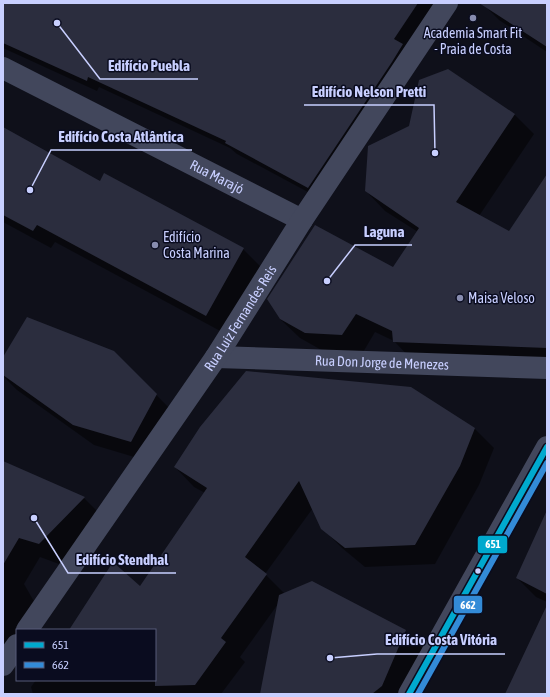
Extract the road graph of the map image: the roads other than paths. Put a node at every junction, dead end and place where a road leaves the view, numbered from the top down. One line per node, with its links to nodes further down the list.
1 (447, 3): 3 (street, Rua Luiz Fernandes Reis)
2 (3, 68): 3 (street, Rua Marajó)
3 (302, 220): 4 (street, Rua Luiz Fernandes Reis)
4 (216, 357): 5 (street, Rua Don Jorge de Menezes); 7 (street, Rua Luiz Fernandes Reis)
5 (547, 368)
6 (547, 447): 10 (street)
7 (28, 629)
8 (16, 646): 9 (street)
9 (3, 665)
10 (409, 694)

